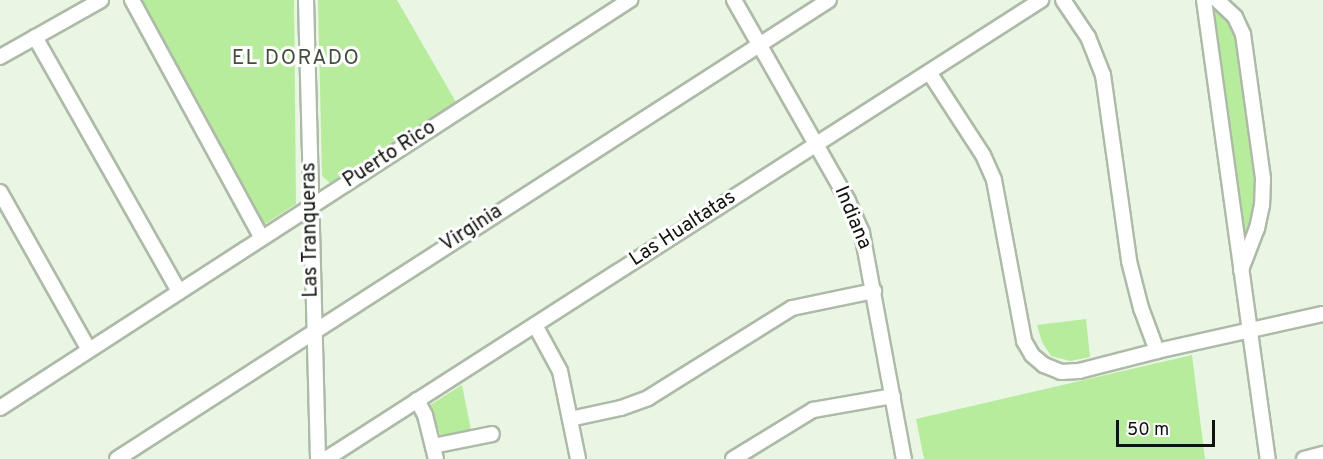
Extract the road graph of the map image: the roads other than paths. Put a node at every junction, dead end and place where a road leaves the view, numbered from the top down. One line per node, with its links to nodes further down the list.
1 (101, 0): 11 (street)
2 (132, 0): 18 (street)
3 (306, 0): 17 (street, Las Tranqueras)
4 (630, 0): 17 (street, Puerto Rico)
5 (734, 0): 12 (street, Indiana)
6 (829, 0): 12 (street, Virginia)
7 (1041, 0): 14 (street, Las Hualtatas)
8 (1063, 0): 27 (street)
9 (1204, 0): 19 (street)
10 (1217, 0): 19 (street)
11 (35, 37): 13 (street); 21 (street)
12 (759, 44): 15 (street, Indiana); 24 (street, Virginia)
13 (0, 57)
14 (929, 72): 15 (street, Las Hualtatas); 27 (street)
15 (816, 144): 20 (street, Indiana); 23 (street, Las Hualtatas)
16 (0, 192): 26 (street)
17 (311, 206): 18 (street, Puerto Rico); 24 (street, Las Tranqueras)
18 (262, 238): 21 (street, Puerto Rico)
19 (1240, 272): 25 (street)
20 (874, 291): 28 (street, Indiana); 31 (street)
21 (179, 292): 26 (street, Puerto Rico)
22 (1323, 314): 25 (street)
23 (535, 325): 29 (street, Las Hualtatas); 31 (street)
24 (314, 330): 35 (street, Virginia); 36 (street, Las Tranqueras)
25 (1251, 332): 27 (street); 41 (street)
26 (89, 350): 30 (street, Puerto Rico)
27 (1157, 351)
28 (893, 396): 39 (street); 40 (street, Indiana)
29 (417, 400): 33 (street); 37 (street, Las Hualtatas)
30 (0, 408)
31 (570, 419): 38 (street)
32 (492, 434): 33 (street)
33 (434, 452)
34 (1323, 454): 42 (street)
35 (117, 459)
36 (318, 459)
37 (326, 459)
38 (578, 459)
39 (733, 459)
40 (904, 459)
41 (1268, 459)
42 (1304, 459)

